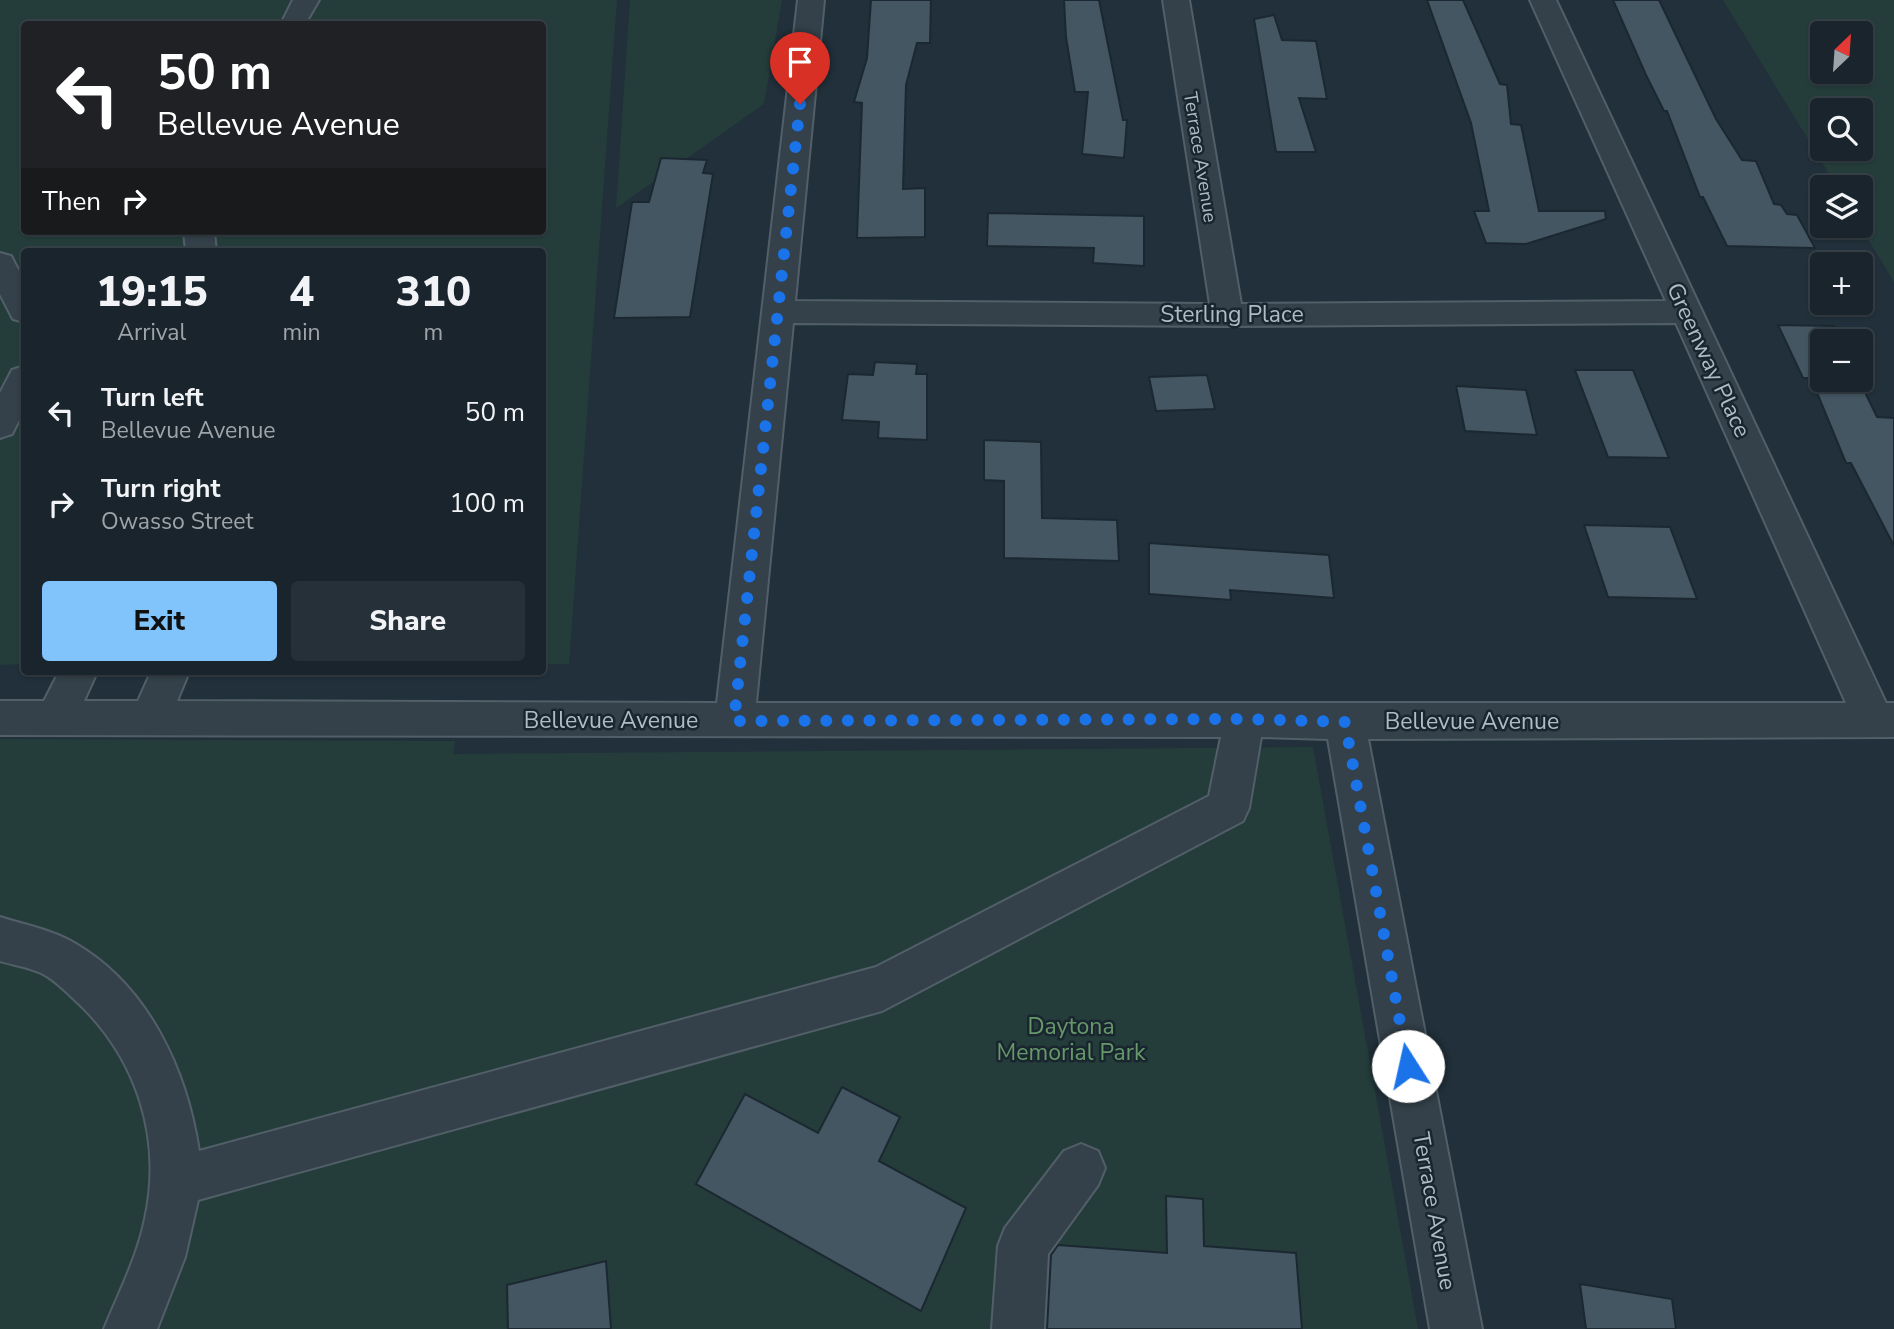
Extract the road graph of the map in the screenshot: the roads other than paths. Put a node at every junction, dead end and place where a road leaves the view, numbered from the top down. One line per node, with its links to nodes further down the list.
1 (306, 0): 5 (street)
2 (811, 0): 8 (street)
3 (1176, 0): 10 (street, Terrace Avenue)
4 (1543, 0): 9 (street, Greenway Place)
5 (295, 21)
6 (0, 263): 7 (street)
7 (21, 305)
8 (778, 312): 10 (street, Sterling Place); 20 (street)
9 (1686, 312): 10 (street, Sterling Place); 19 (street, Greenway Place)
10 (1227, 315)
11 (21, 384): 12 (street)
12 (0, 425)
13 (77, 675): 16 (street)
14 (169, 675): 17 (street)
15 (0, 718): 16 (street, Bellevue Avenue)
16 (56, 718): 17 (street, Bellevue Avenue)
17 (150, 718): 20 (street, Bellevue Avenue)
18 (1244, 719): 20 (street, Bellevue Avenue); 21 (street, Bellevue Avenue); 24 (street)
19 (1884, 720): 21 (street, Bellevue Avenue)
20 (734, 721)
21 (1345, 722): 27 (street, Terrace Avenue)
22 (0, 939): 24 (street)
23 (1081, 1168): 26 (street)
24 (175, 1182): 25 (street)
25 (130, 1329)
26 (1018, 1329)
27 (1456, 1329)

